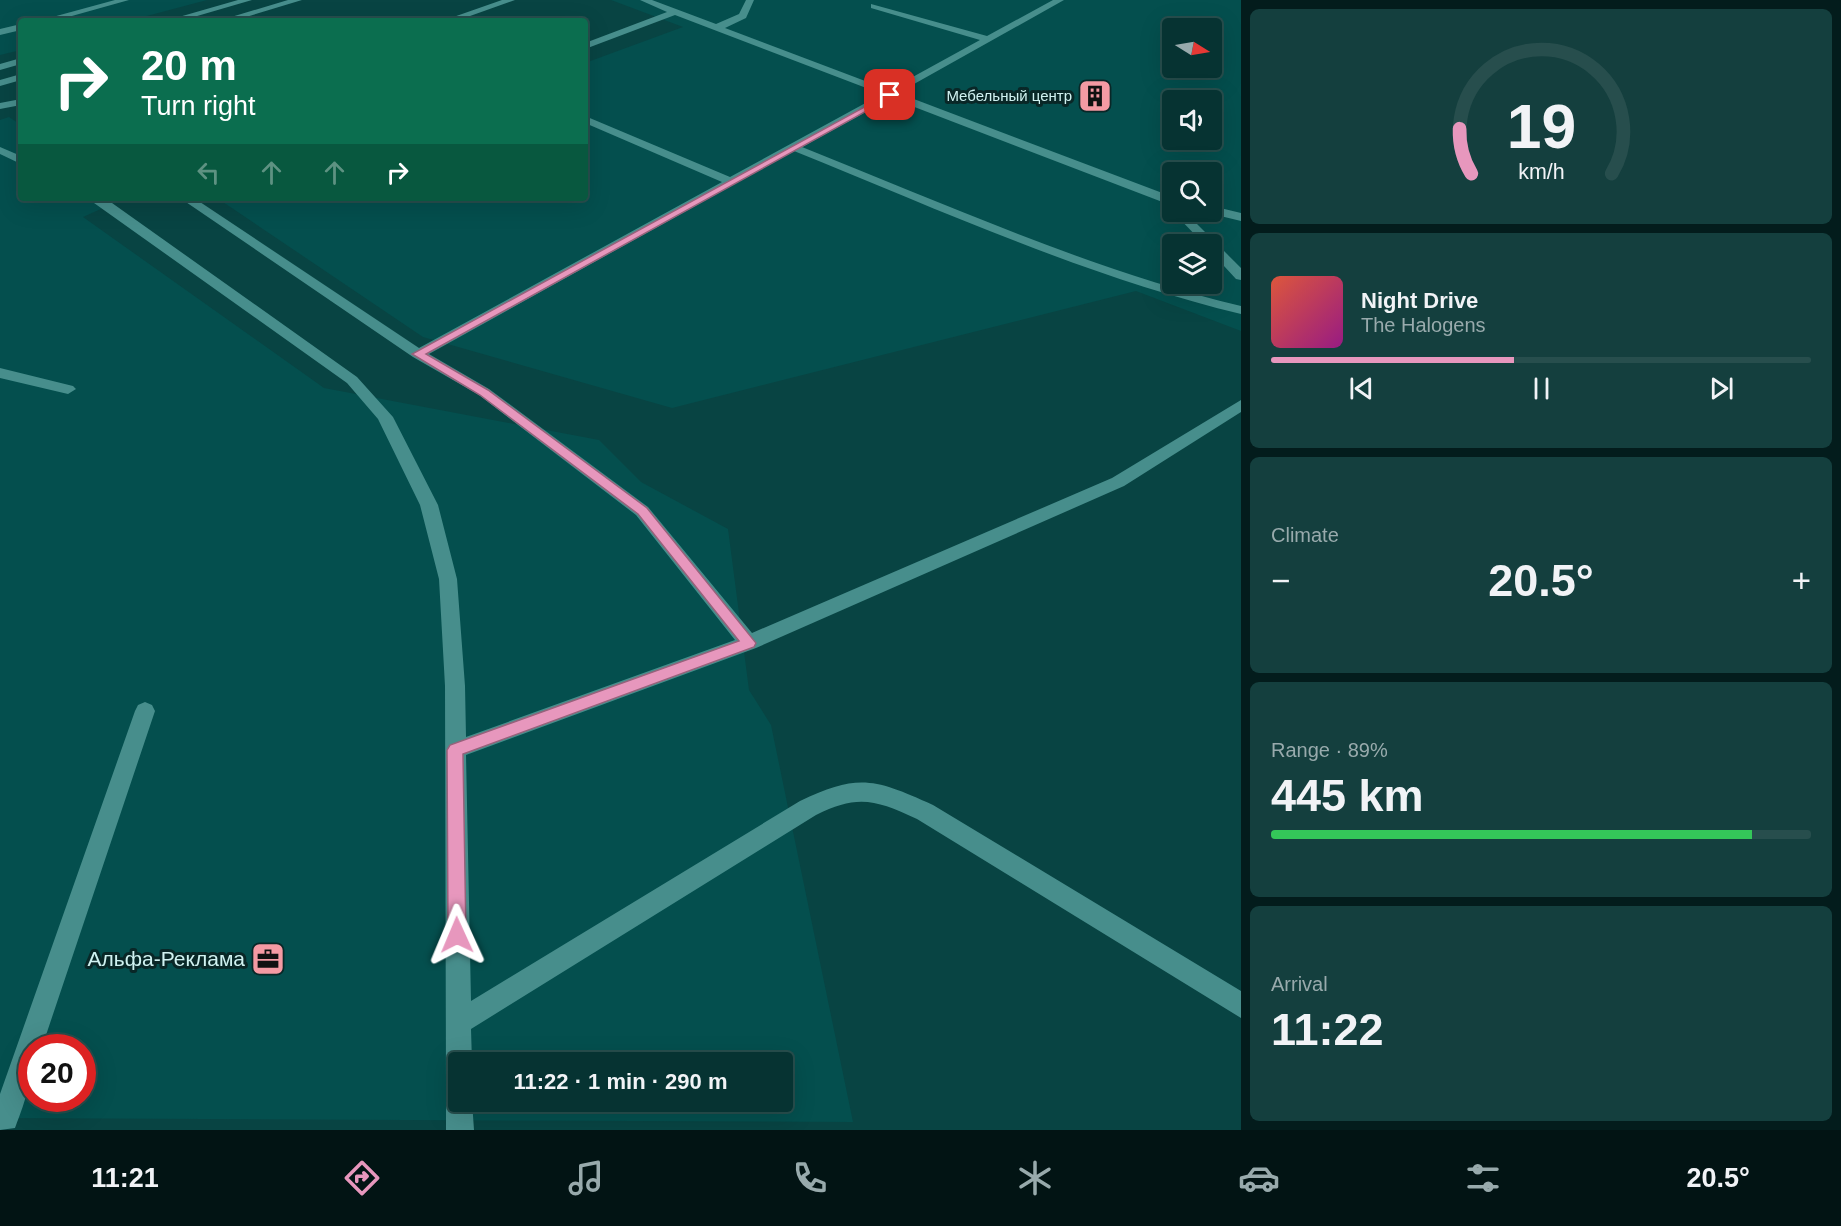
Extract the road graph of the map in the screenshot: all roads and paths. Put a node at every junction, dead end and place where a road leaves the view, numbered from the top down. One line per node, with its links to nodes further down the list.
1 (125, 0): 10 (street)
2 (248, 0): 11 (street)
3 (298, 0): 12 (street)
4 (511, 0): 13 (street)
5 (644, 0): 9 (street)
6 (750, 0): 15 (street)
7 (1060, 0): 17 (street)
8 (874, 6): 17 (street)
9 (675, 12): 15 (street); 18 (street)
10 (55, 18)
11 (181, 18)
12 (234, 18)
13 (456, 18)
14 (18, 28): 16 (street)
15 (716, 28): 23 (street)
16 (0, 32)
17 (989, 40): 23 (street)
18 (588, 45)
19 (18, 63): 20 (street)
20 (0, 67)
21 (18, 78): 22 (street)
22 (0, 83)
23 (890, 95): 27 (street); 31 (street)
24 (18, 103): 25 (street)
25 (0, 106)
26 (588, 120): 30 (street)
27 (795, 148): 30 (street); 40 (street)
28 (0, 150): 29 (street)
29 (18, 159)
30 (732, 182): 41 (street)
31 (1162, 198)
32 (99, 201): 47 (street)
33 (190, 201): 41 (street)
34 (1222, 212): 35 (street)
35 (1241, 217)
36 (1189, 222): 37 (street)
37 (1201, 234)
38 (1222, 256): 39 (street)
39 (1241, 276)
40 (1241, 310)
41 (418, 354): 45 (street)
42 (0, 373): 43 (street)
43 (68, 389)
44 (1241, 405): 45 (street)
45 (749, 643): 47 (street)
46 (145, 711): 52 (street)
47 (455, 750): 49 (street)
48 (1241, 1005): 49 (street)
49 (458, 1023): 50 (street)
50 (458, 1052)
51 (459, 1112): 53 (street)
52 (0, 1121)
53 (460, 1130)

